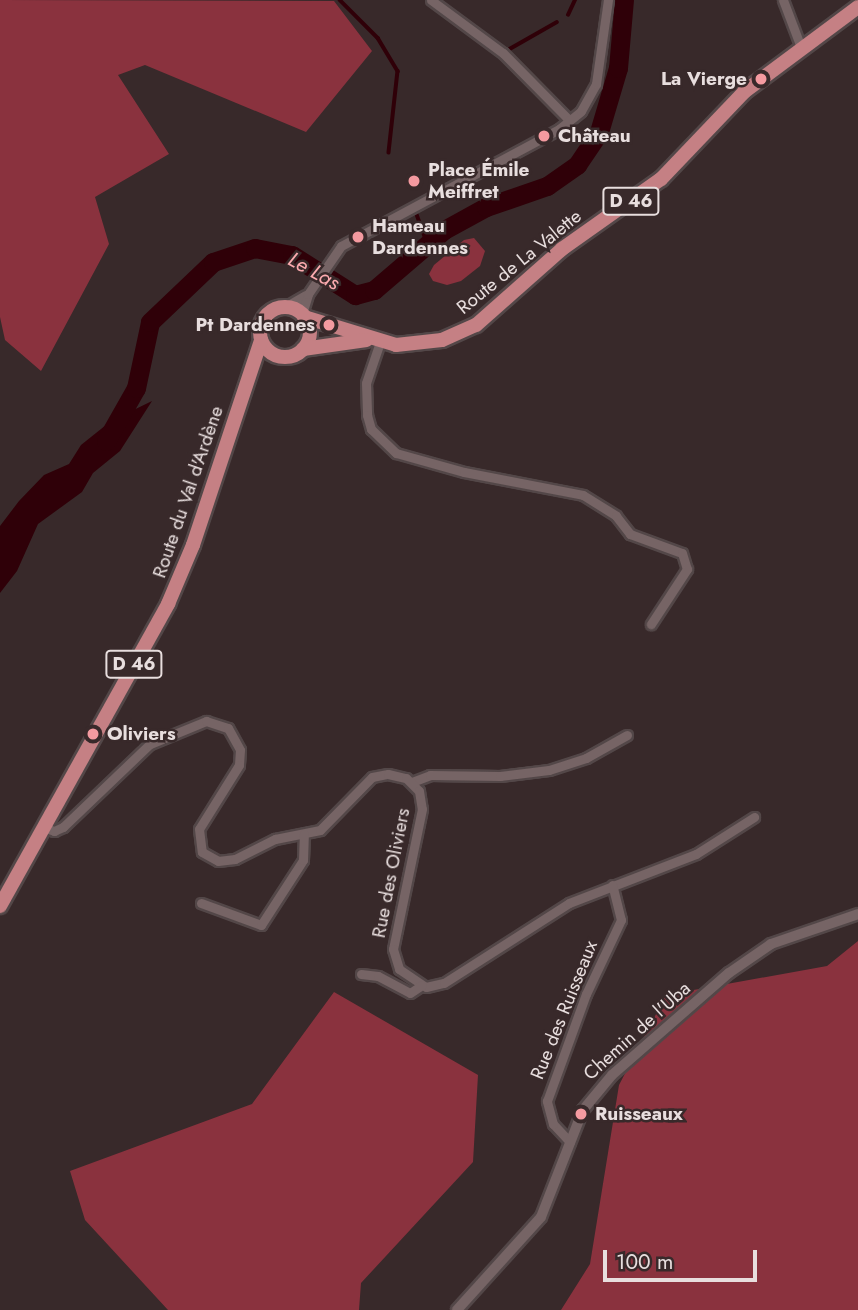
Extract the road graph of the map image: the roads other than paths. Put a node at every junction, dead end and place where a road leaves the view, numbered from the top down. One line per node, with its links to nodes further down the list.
1 (431, 0): 6 (street)
2 (608, 0): 6 (street)
3 (784, 2): 5 (street)
4 (858, 7): 5 (main road, Route de La Valette / D 46)
5 (802, 50): 11 (main road, Route de La Valette / D 46)
6 (569, 120): 7 (street)
7 (309, 291): 8 (street); 9 (street)
8 (285, 307): 9 (main road); 10 (main road)
9 (303, 315): 11 (main road, Route de La Valette / D 46); 12 (main road)
10 (261, 340): 13 (main road); 14 (main road, Route du Val d'Ardène / D 46)
11 (375, 341): 12 (main road, Route de La Valette / D 46); 15 (street)
12 (303, 349): 13 (main road)
13 (280, 356): 14 (main road, Route du Val d'Ardène / D 46)
14 (246, 384): 19 (main road, Route du Val d'Ardène / D 46)
15 (651, 624)
16 (626, 735): 17 (street)
17 (412, 782): 20 (street, Rue des Oliviers); 26 (street, Rue des Oliviers)
18 (754, 817): 21 (street)
19 (43, 827): 20 (street, Rue des Oliviers); 23 (main road, Route du Val d'Ardène / D 46)
20 (304, 834): 22 (street)
21 (612, 885): 26 (street); 27 (street, Rue des Ruisseaux)
22 (201, 903)
23 (0, 906)
24 (858, 914): 27 (street, Chemin de l'Uba)
25 (361, 974): 26 (street)
26 (422, 985)
27 (570, 1143): 28 (street, Chemin de l'Uba)
28 (457, 1310)

